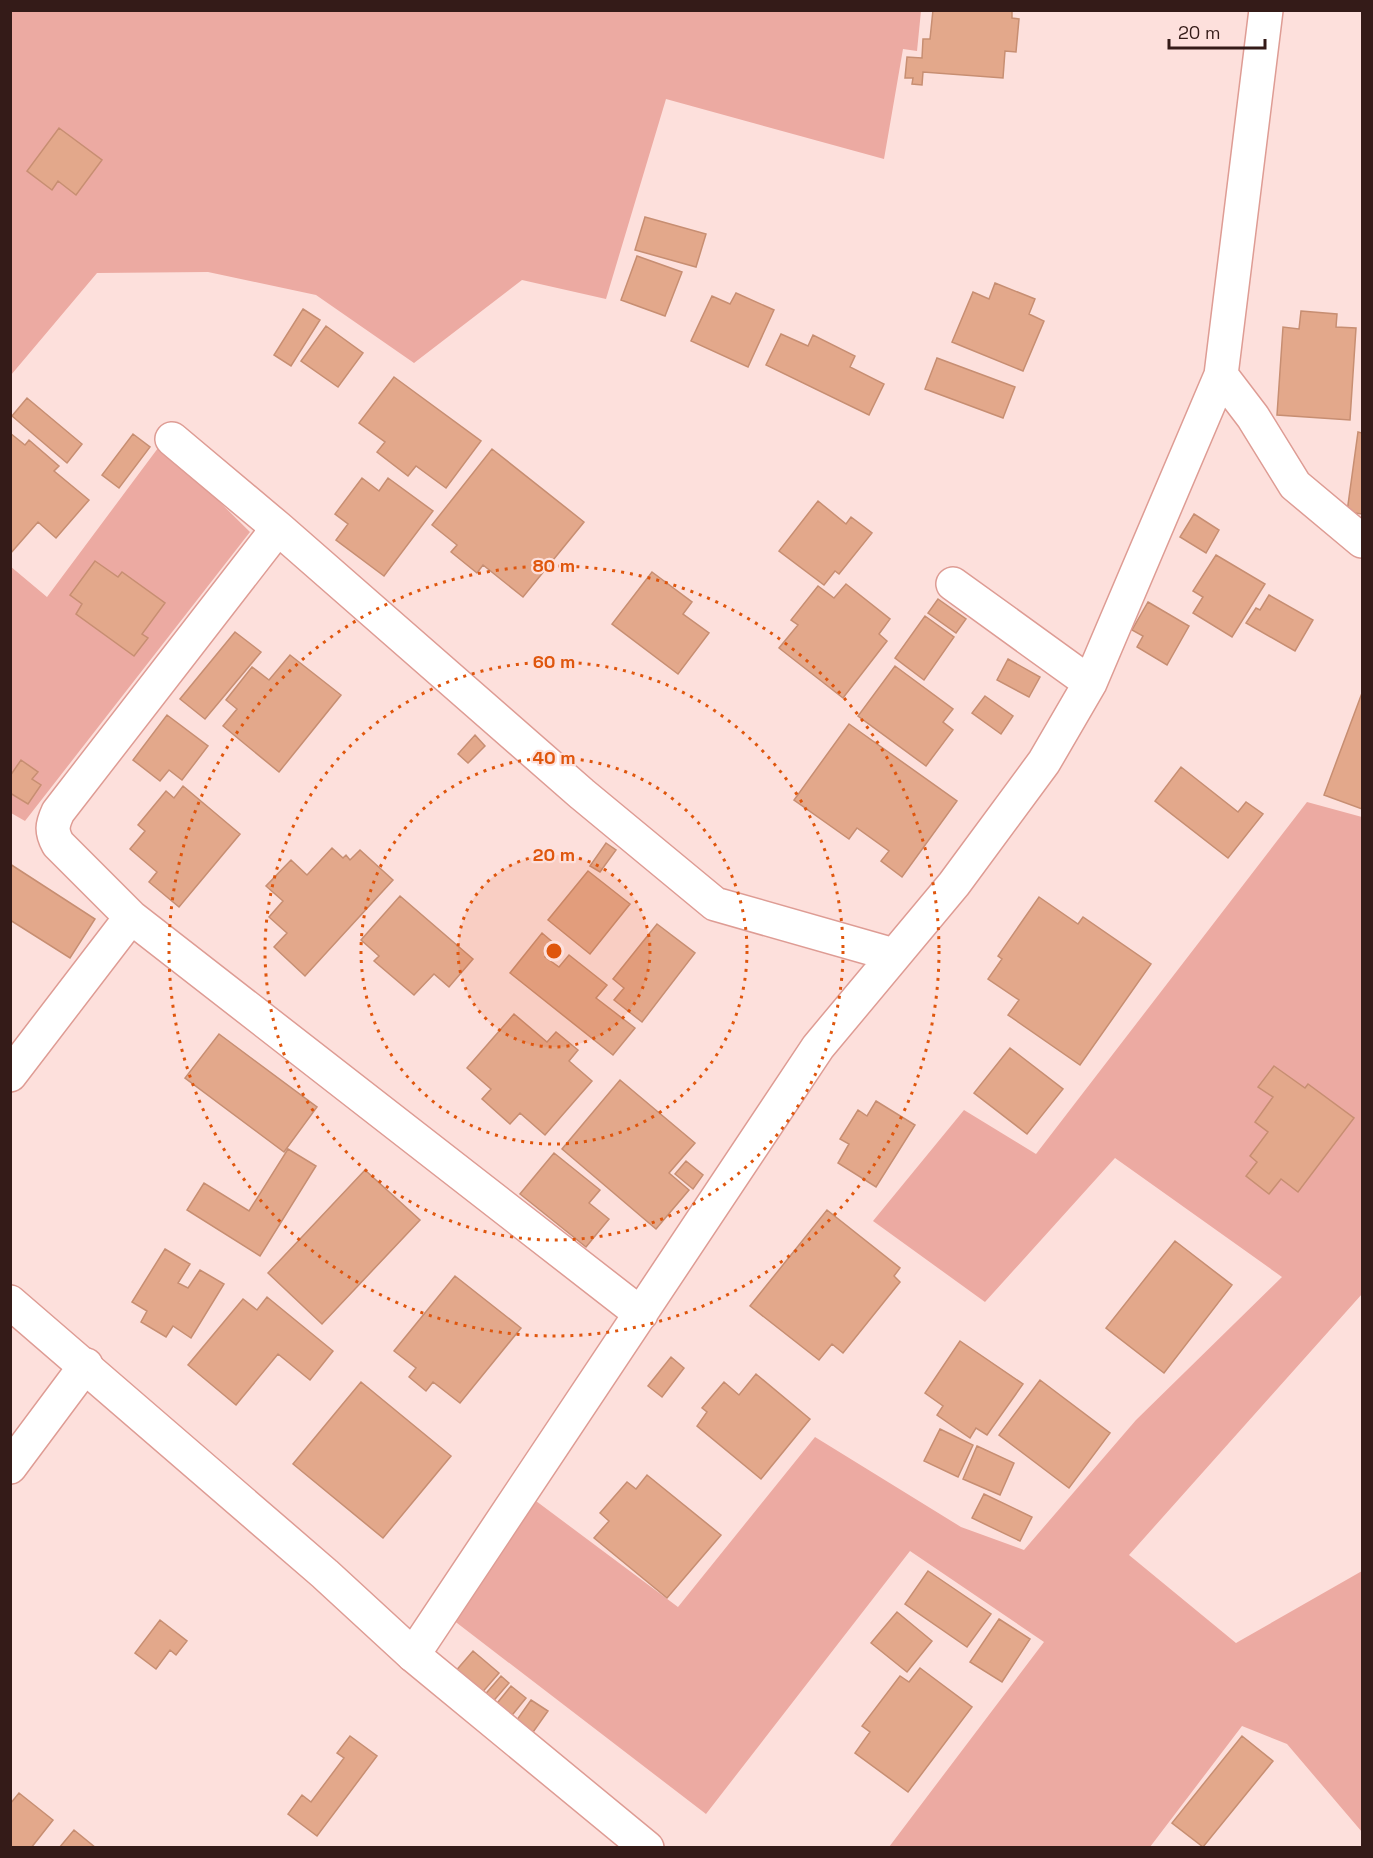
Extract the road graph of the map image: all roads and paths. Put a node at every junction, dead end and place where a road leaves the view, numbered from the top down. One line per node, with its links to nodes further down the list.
1 (1266, 10): 2 (street)
2 (1221, 375): 5 (street); 7 (street)
3 (172, 439): 4 (street)
4 (278, 528): 8 (street); 9 (street)
5 (1362, 541)
6 (953, 584): 7 (street)
7 (1090, 683): 9 (street)
8 (131, 917): 10 (street); 12 (street)
9 (894, 956): 12 (street)
10 (10, 1075)
11 (10, 1302): 13 (street)
12 (641, 1314): 15 (street)
13 (86, 1365): 14 (street); 15 (street)
14 (10, 1467)
15 (413, 1655): 16 (street)
16 (647, 1848)

